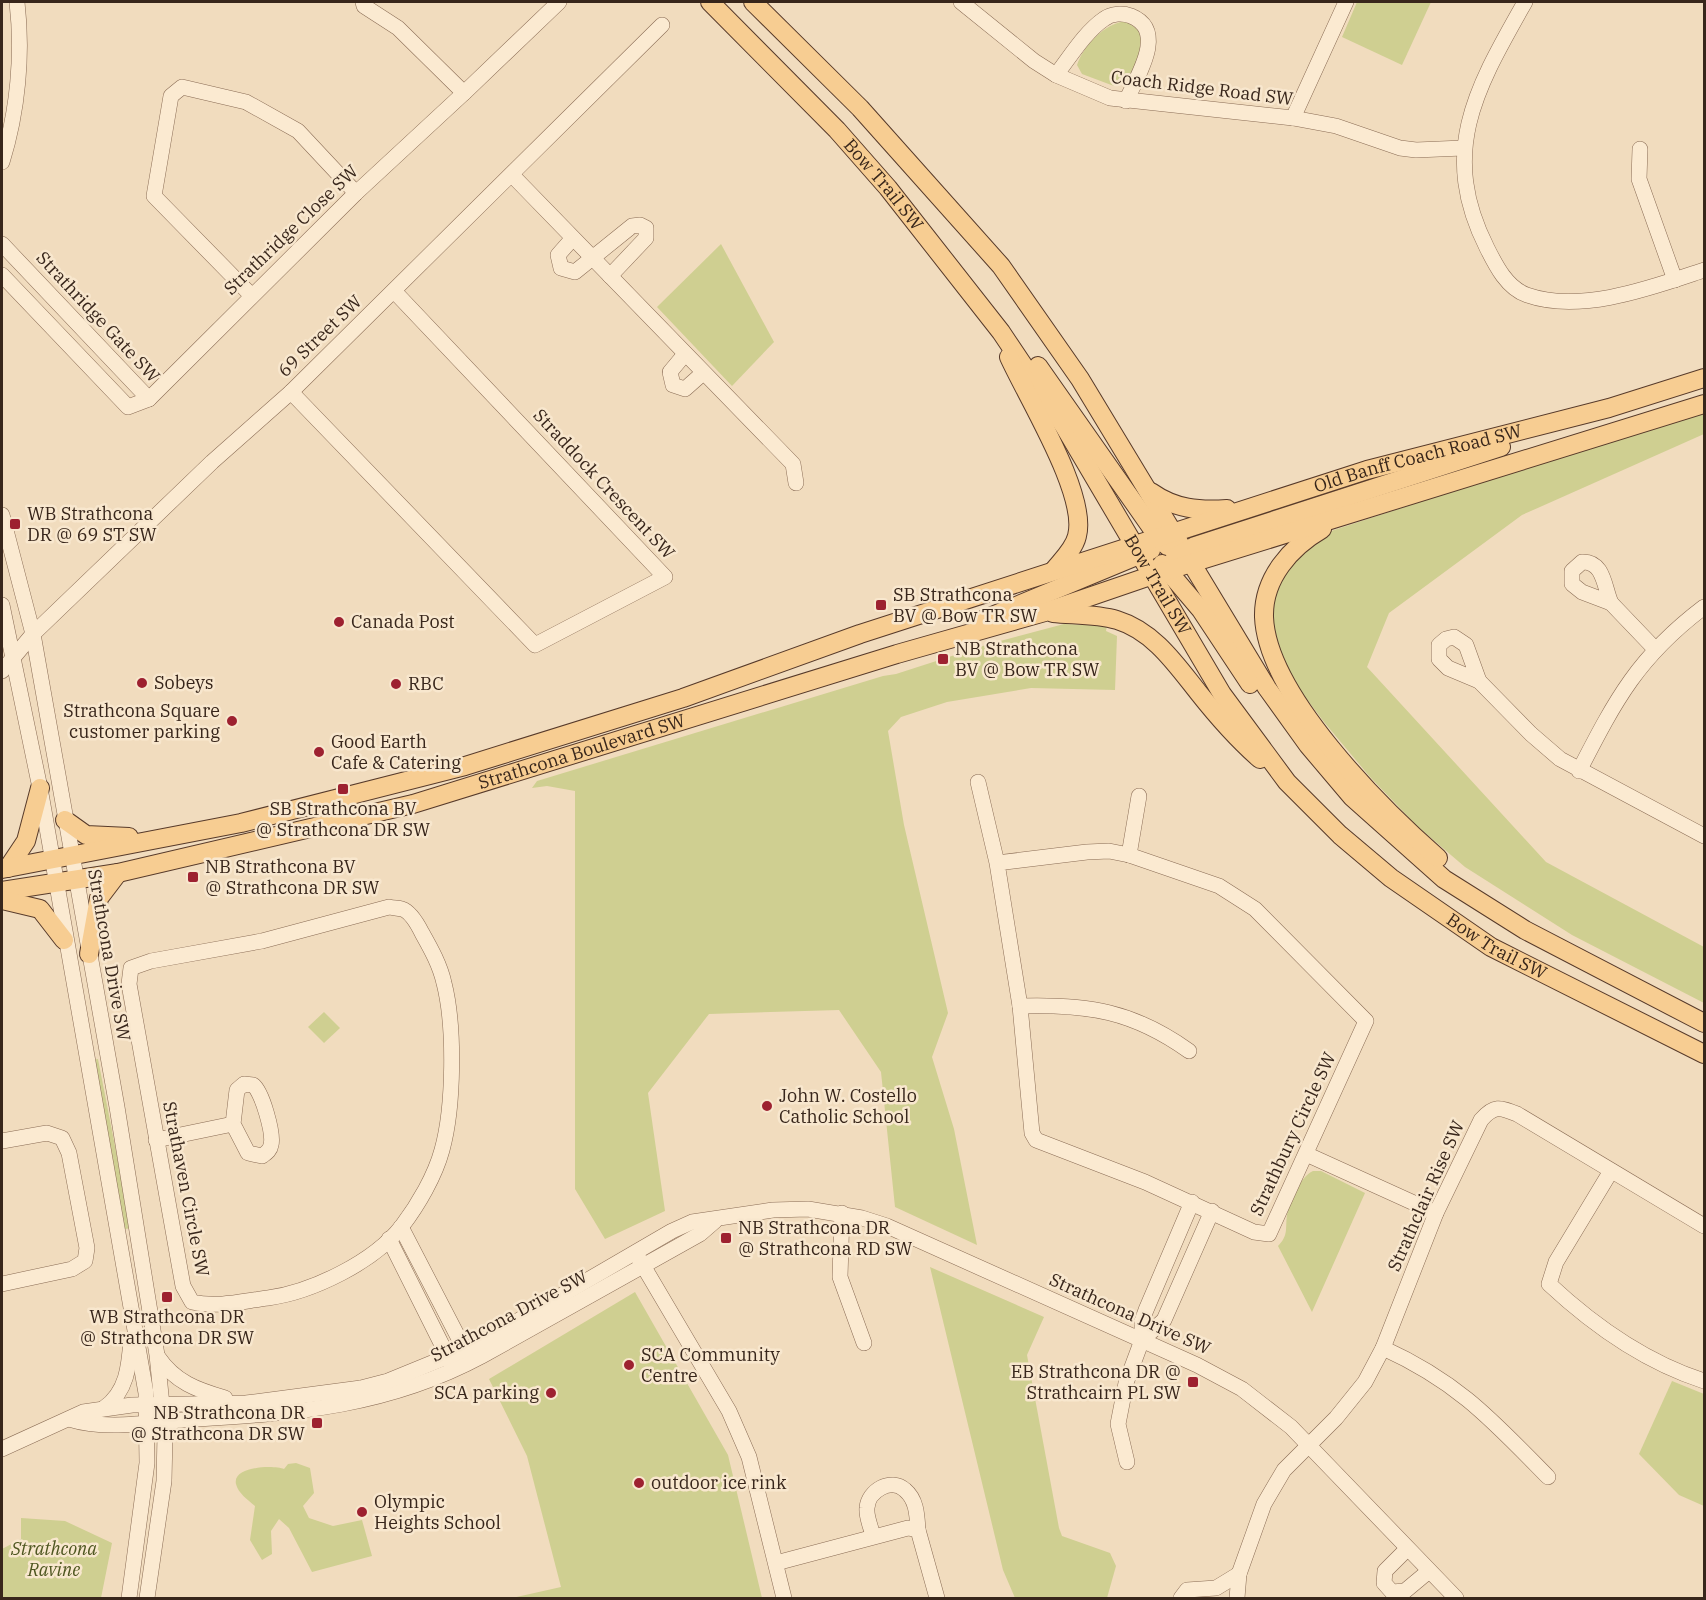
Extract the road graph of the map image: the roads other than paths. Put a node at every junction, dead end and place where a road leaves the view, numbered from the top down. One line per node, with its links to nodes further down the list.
1 (17, 2): 16 (street)
2 (363, 2): 11 (street)
3 (559, 2): 11 (street, Strathridge Close SW)
4 (710, 2): 28 (main road, Bow Trail SW)
5 (753, 2): 37 (main road, Bow Trail SW)
6 (961, 2): 10 (street, Coach Ridge Road SW)
7 (1346, 2): 13 (street)
8 (1525, 2): 14 (street)
9 (662, 25): 17 (street, 69 Street SW)
10 (1056, 75): 12 (street, Coach Ridge Road SW); 12 (street)
11 (464, 93): 18 (street, Strathridge Close SW)
12 (1126, 101): 13 (street, Coach Ridge Road SW)
13 (1293, 118): 14 (street, Coach Ridge Road SW)
14 (1463, 148): 25 (street)
15 (1640, 149): 25 (street)
16 (2, 162)
17 (512, 175): 19 (street); 26 (street, 69 Street SW)
18 (356, 193): 27 (street, Strathridge Close SW); 27 (street)
19 (573, 238): 21 (street); 21 (street)
20 (2, 244): 33 (street, Strathridge Gate SW)
21 (592, 258): 24 (street); 24 (street)
22 (1704, 270): 25 (street)
23 (2, 275): 33 (street, Strathridge Gate SW)
24 (610, 276): 29 (street)
25 (1675, 280)
26 (394, 291): 32 (street, 69 Street SW); 32 (street, Straddock Crescent SW)
27 (251, 296): 33 (street, Strathridge Close SW)
28 (992, 320): 41 (main road, Bow Trail SW); 41 (main road); 42 (main road)
29 (685, 354): 30 (street); 30 (street)
30 (703, 373): 36 (street)
31 (1704, 378): 35 (main road, Old Banff Coach Road SW)
32 (291, 392): 47 (street, 69 Street SW)
33 (149, 399)
34 (1704, 404): 40 (main road, Old Banff Coach Road SW)
35 (1609, 408): 38 (main road, Old Banff Coach Road SW); 41 (main road)
36 (796, 483)
37 (1144, 487): 38 (main road); 41 (main road, Bow Trail SW)
38 (1250, 507): 41 (main road, Old Banff Coach Road SW)
39 (2, 515): 47 (street, Strathcona Drive SW)
40 (1344, 516): 41 (main road, Old Banff Coach Road SW); 72 (main road)
41 (1163, 554): 42 (main road, Strathcona Boulevard SW); 46 (main road, Strathcona Boulevard SW); 49 (main road); 55 (main road, Bow Trail SW); 58 (main road, Bow Trail SW); 58 (main road)
42 (1054, 570): 61 (main road, Strathcona Boulevard SW)
43 (1611, 603): 48 (street)
44 (2, 605): 50 (street)
45 (1704, 607): 48 (street)
46 (1045, 612): 49 (main road, Strathcona Boulevard SW); 55 (main road)
47 (33, 634): 50 (street, 69 Street SW); 59 (street, Strathcona Drive SW)
48 (1655, 649): 53 (street)
49 (897, 654): 67 (main road, Strathcona Boulevard SW)
50 (14, 660): 51 (street, 69 Street SW); 56 (street)
51 (2, 671)
52 (1479, 681): 53 (street)
53 (1579, 771): 60 (street)
54 (978, 782): 65 (street)
55 (1287, 782): 78 (main road, Bow Trail SW)
56 (40, 788): 64 (street); 66 (main road)
57 (1139, 796): 62 (street)
58 (1352, 797): 72 (main road, Bow Trail SW)
59 (65, 820): 61 (main road); 63 (street, Strathcona Drive SW)
60 (1704, 836)
61 (167, 837): 63 (main road, Strathcona Boulevard SW)
62 (1129, 855): 65 (street, Strathbury Circle SW); 82 (street, Strathbury Circle SW)
63 (71, 856): 64 (main road, Strathcona Boulevard SW); 68 (street, Strathcona Drive SW)
64 (52, 860): 66 (main road, Strathcona Boulevard SW); 69 (street)
65 (997, 863): 75 (street, Strathbury Circle SW)
66 (5, 868)
67 (118, 873): 68 (main road, Strathcona Boulevard SW); 74 (main road)
68 (75, 878): 69 (main road, Strathcona Boulevard SW); 74 (street, Strathcona Drive SW)
69 (56, 881): 70 (main road, Strathcona Boulevard SW); 73 (street)
70 (2, 891)
71 (2, 900): 73 (main road)
72 (1525, 930): 76 (main road, Bow Trail SW)
73 (64, 940): 93 (street)
74 (89, 954): 97 (street, Strathcona Drive SW)
75 (1020, 1006): 77 (street); 84 (street, Strathbury Circle SW)
76 (1704, 1023)
77 (1189, 1051)
78 (1704, 1054)
79 (233, 1124): 81 (street)
80 (2, 1140): 92 (street)
81 (156, 1140): 89 (street, Strathaven Circle SW); 90 (street, Strathaven Circle SW)
82 (1306, 1154): 85 (street, Strathbury Circle SW); 86 (street)
83 (1611, 1171): 86 (street, Strathclair Rise SW); 88 (street, Strathclair Rise SW); 100 (street)
84 (1192, 1203): 85 (street, Strathbury Circle SW); 94 (street)
85 (1212, 1211): 94 (street)
86 (1436, 1212): 96 (street, Strathclair Rise SW)
87 (842, 1213): 91 (street, Strathcona Drive SW); 94 (street, Strathcona Drive SW); 95 (street)
88 (1704, 1226)
89 (401, 1227): 90 (street, Strathaven Circle SW); 98 (street)
90 (389, 1239): 99 (street)
91 (640, 1259): 98 (street, Strathcona Drive SW); 115 (street)
92 (2, 1284)
93 (128, 1289): 103 (street); 104 (street)
94 (1142, 1340): 108 (street, Strathcona Drive SW); 110 (street)
95 (864, 1343)
96 (1383, 1348): 108 (street, Strathclair Rise SW); 111 (street)
97 (157, 1355): 101 (street); 102 (street, Strathcona Drive SW)
98 (468, 1356): 99 (street, Strathcona Drive SW)
99 (451, 1364): 101 (street, Strathcona Drive SW); 106 (street, Strathcona Drive SW)
100 (1704, 1381)
101 (246, 1403): 102 (street, Strathcona Drive SW)
102 (164, 1405): 103 (street, Strathcona Drive SW); 106 (street, Strathcona Drive SW)
103 (147, 1406): 104 (street, Strathcona Drive SW); 107 (street)
104 (104, 1408): 105 (street, Strathcona Drive SW)
105 (69, 1419): 107 (street, Strathcona Drive SW); 109 (street, Strathcona Drive SW)
106 (164, 1422): 107 (street, Strathcona Drive SW); 119 (street, Strathcona Drive SW)
107 (148, 1423): 118 (street)
108 (1308, 1445): 114 (street, Strathcona Drive SW); 117 (street, Strathclair Rise SW)
109 (2, 1449)
110 (1127, 1462)
111 (1548, 1477)
112 (918, 1530): 113 (street); 113 (street); 121 (street)
113 (873, 1536): 115 (street)
114 (1407, 1549): 116 (street, Strathcona Drive SW); 116 (street)
115 (776, 1563): 120 (street)
116 (1429, 1571): 124 (street, Strathcona Drive SW)
117 (1239, 1574): 122 (street); 123 (street, Strathclair Rise SW)
118 (129, 1599)
119 (147, 1599)
120 (784, 1599)
121 (937, 1599)
122 (1181, 1599)
123 (1237, 1599)
124 (1456, 1599)

